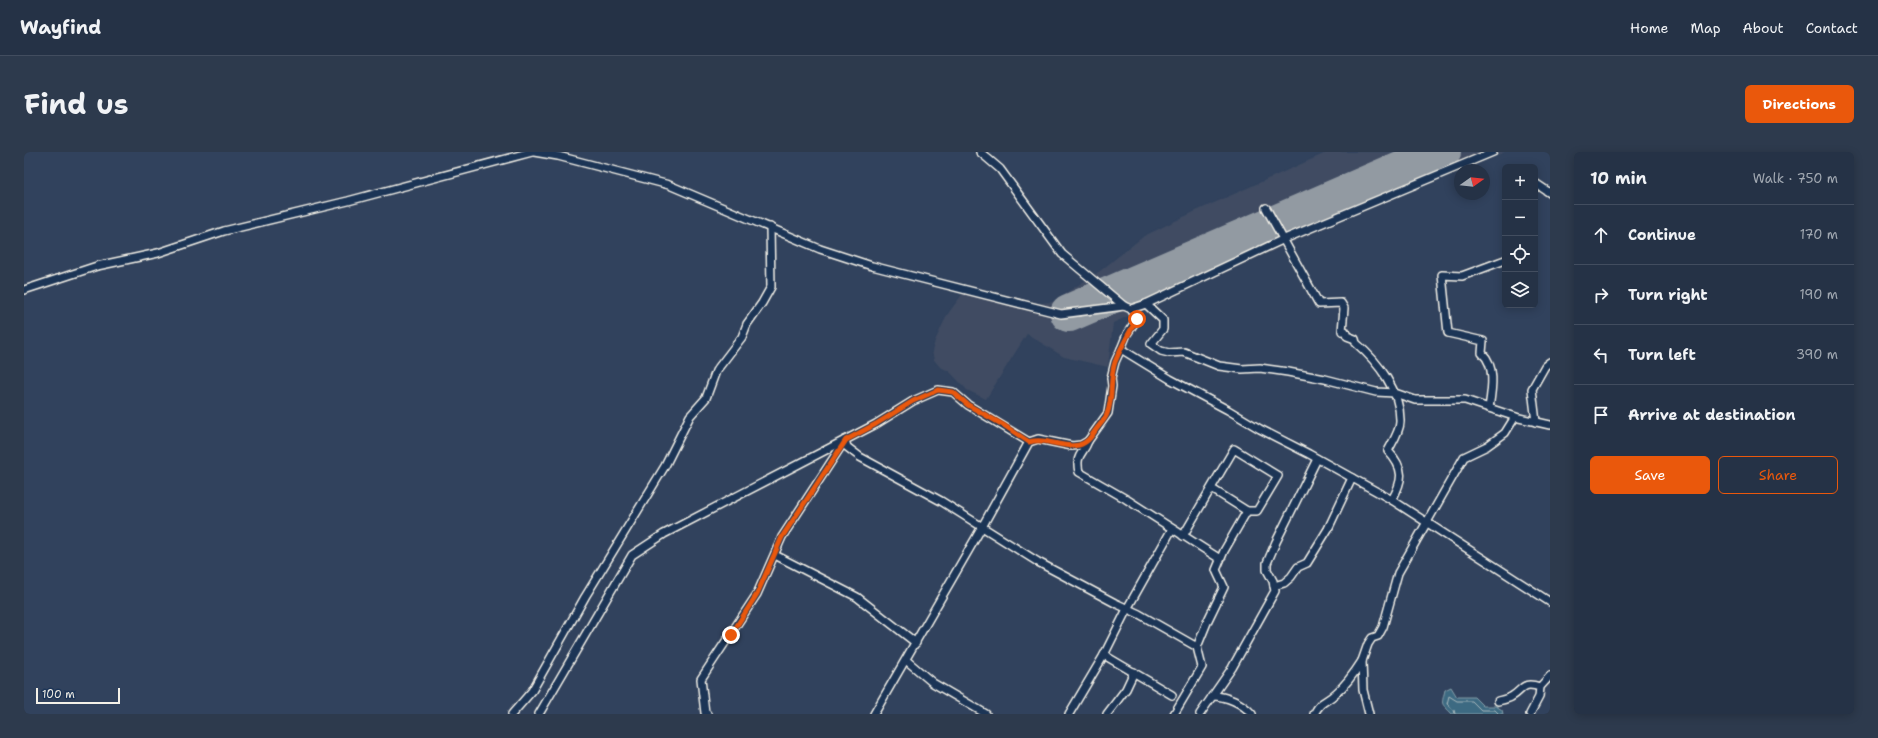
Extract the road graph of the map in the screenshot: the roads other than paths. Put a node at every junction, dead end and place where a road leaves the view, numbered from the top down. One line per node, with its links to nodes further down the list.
1 (533, 152): 5 (street); 12 (street)
2 (566, 152): 5 (street)
3 (980, 152): 14 (street)
4 (1493, 152): 10 (street)
5 (558, 156): 9 (street)
6 (1538, 185): 7 (street)
7 (1550, 193)
8 (1266, 208): 10 (street)
9 (770, 227): 14 (street); 50 (street)
10 (1282, 240): 13 (street); 17 (street)
11 (1502, 261): 18 (street)
12 (24, 290)
13 (1146, 304): 14 (street); 17 (street)
14 (1128, 307): 15 (street)
15 (1122, 349): 23 (street); 25 (street)
16 (1550, 362): 20 (street)
17 (1395, 393): 18 (street); 28 (street)
18 (1489, 408): 19 (street)
19 (1515, 417): 20 (street); 30 (street)
20 (1536, 422): 21 (street)
21 (1550, 425)
22 (846, 440): 24 (street); 31 (street); 34 (street); 51 (street)
23 (1088, 440): 24 (street); 32 (street)
24 (1029, 442): 31 (street)
25 (1317, 459): 26 (street); 36 (street)
26 (1352, 478): 28 (street); 36 (street)
27 (1212, 489): 29 (street); 29 (street); 33 (street)
28 (1392, 500): 30 (street)
29 (1248, 511): 35 (street)
30 (1427, 523): 37 (street); 43 (street)
31 (982, 527): 38 (street); 39 (street)
32 (1172, 529): 33 (street); 38 (street)
33 (1183, 536): 35 (street)
34 (775, 554): 39 (street); 52 (street)
35 (1220, 559): 40 (street)
36 (1274, 586): 48 (street)
37 (1550, 602)
38 (1127, 609): 40 (street); 41 (street)
39 (916, 643): 42 (street)
40 (1197, 647): 57 (street)
41 (1104, 655): 44 (street); 55 (street)
42 (906, 660): 53 (street); 54 (street)
43 (1362, 661): 60 (street); 61 (street)
44 (1134, 672): 47 (street); 56 (street)
45 (1550, 676): 46 (street)
46 (1540, 688): 49 (street); 62 (street)
47 (1172, 695)
48 (1212, 696): 58 (street); 59 (street)
49 (1498, 701)
50 (512, 714)
51 (539, 714)
52 (707, 714)
53 (874, 714)
54 (986, 714)
55 (1069, 714)
56 (1107, 714)
57 (1174, 714)
58 (1200, 714)
59 (1252, 714)
60 (1314, 714)
61 (1369, 714)
62 (1530, 714)

